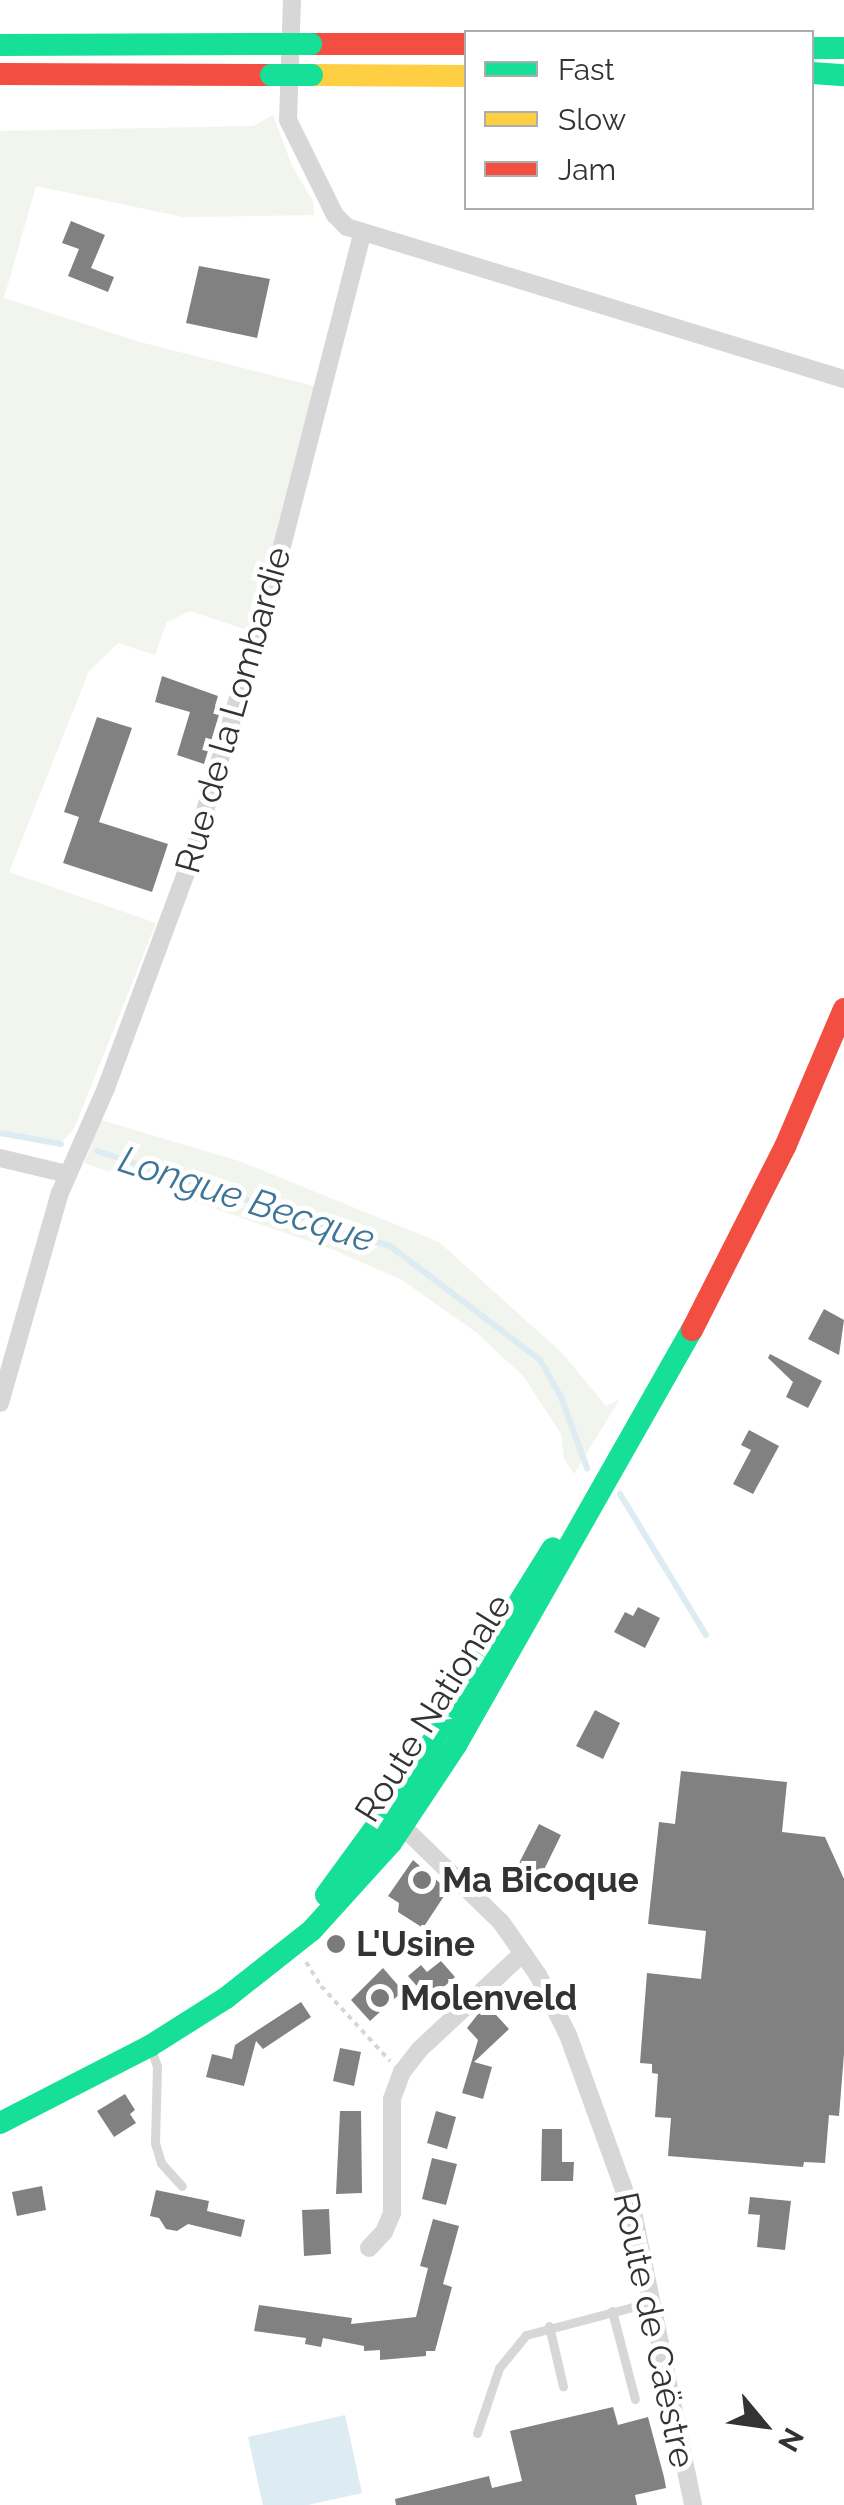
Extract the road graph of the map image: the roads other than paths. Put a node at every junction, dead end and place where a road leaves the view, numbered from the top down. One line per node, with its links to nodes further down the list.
1 (292, 0): 10 (street)
2 (0, 44): 3 (main road, bridge)
3 (464, 44)
4 (814, 48): 5 (main road)
5 (844, 48)
6 (814, 73): 8 (main road)
7 (0, 74): 9 (main road, bridge)
8 (844, 75)
9 (464, 76)
10 (362, 235): 11 (street); 14 (street, Rue de la Lombardie)
11 (844, 379)
12 (844, 1009): 16 (main road, Route Nationale)
13 (0, 1158): 14 (street)
14 (67, 1174): 15 (street, Rue de la Lombardie)
15 (0, 1403)
16 (395, 1820): 17 (street, Route de Caëstre); 18 (main road, Route Nationale); 18 (main road, Route Nationale)
17 (523, 1953): 22 (street); 23 (street, Route de Caëstre)
18 (253, 1977): 19 (main road, Route Nationale)
19 (150, 2046): 20 (main road, Route Nationale); 21 (lane)
20 (0, 2123)
21 (182, 2186)
22 (369, 2248)
23 (652, 2302): 24 (lane); 29 (street, Route de Caëstre)
24 (612, 2311): 25 (lane); 27 (lane)
25 (549, 2326): 26 (lane); 28 (lane)
26 (564, 2386)
27 (635, 2399)
28 (477, 2433)
29 (692, 2505)

